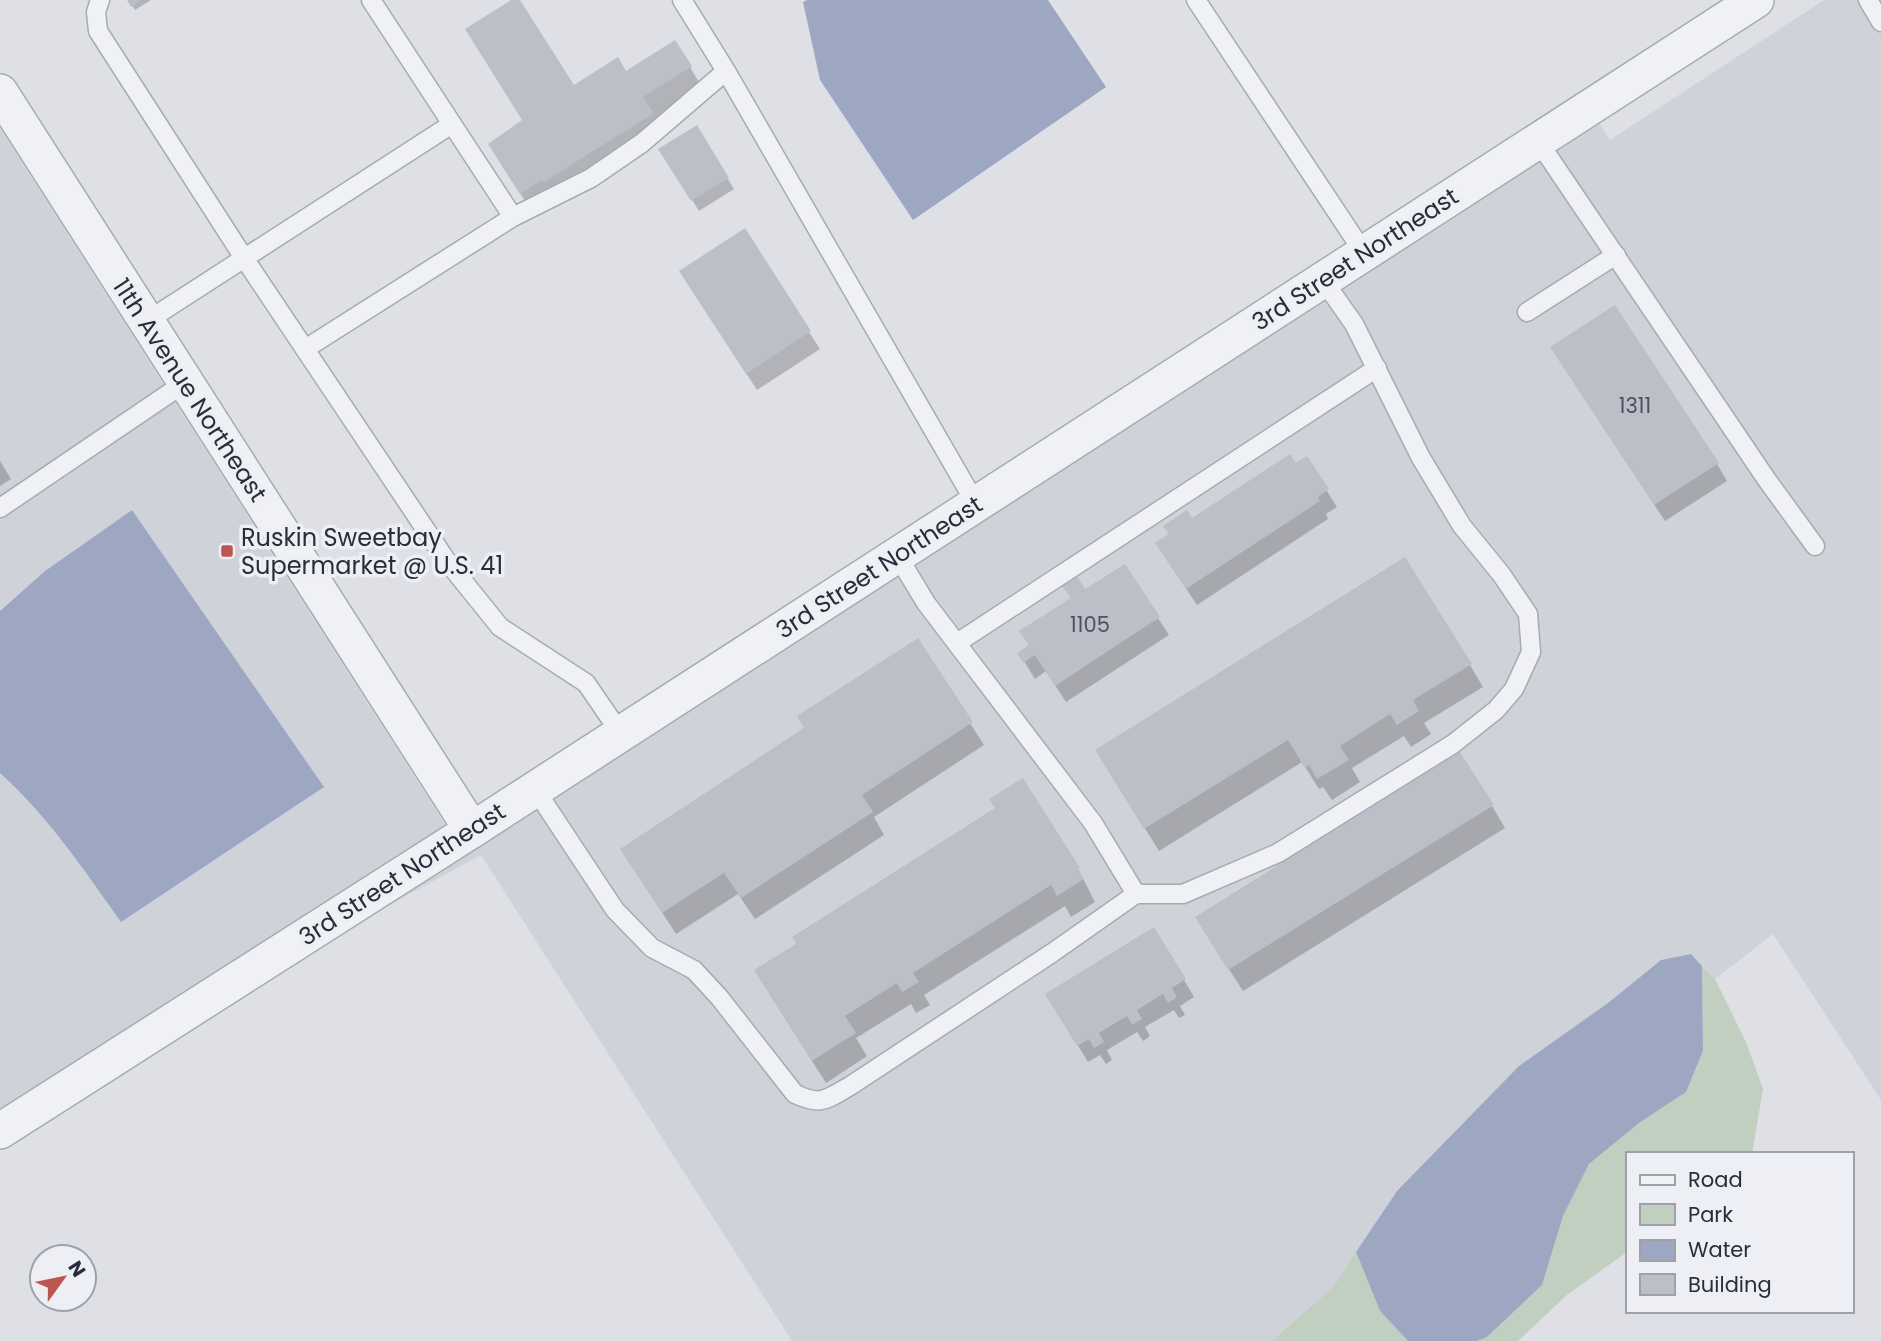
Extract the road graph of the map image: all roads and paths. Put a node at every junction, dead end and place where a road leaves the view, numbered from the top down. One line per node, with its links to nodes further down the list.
1 (100, 0): 15 (lane)
2 (371, 0): 10 (lane)
3 (682, 0): 8 (lane)
4 (1196, 0): 13 (lane)
5 (1756, 0): 11 (street, 3rd Street Northeast)
6 (1868, 0): 7 (lane)
7 (1881, 22)
8 (726, 71): 12 (lane); 22 (lane)
9 (1, 95): 18 (street, 11th Avenue Northeast)
10 (452, 124): 12 (lane); 15 (lane)
11 (1538, 141): 13 (street, 3rd Street Northeast); 14 (lane)
12 (513, 217): 19 (lane)
13 (1364, 253): 16 (street, 3rd Street Northeast)
14 (1616, 255): 17 (lane); 24 (lane)
15 (244, 258): 18 (lane); 19 (lane)
16 (1323, 280): 20 (lane); 22 (street, 3rd Street Northeast)
17 (1527, 312)
18 (147, 321): 21 (street, 11th Avenue Northeast)
19 (305, 349): 27 (lane)
20 (1377, 368): 26 (lane); 30 (lane)
21 (186, 382): 23 (lane); 29 (street, 11th Avenue Northeast)
22 (976, 504): 25 (street, 3rd Street Northeast)
23 (0, 508)
24 (1815, 546)
25 (897, 555): 26 (lane); 27 (street, 3rd Street Northeast)
26 (957, 643): 30 (lane)
27 (621, 734): 28 (street, 3rd Street Northeast)
28 (535, 789): 29 (street, 3rd Street Northeast); 30 (lane)
29 (472, 830): 31 (street, 3rd Street Northeast)
30 (1136, 894)
31 (0, 1131)

